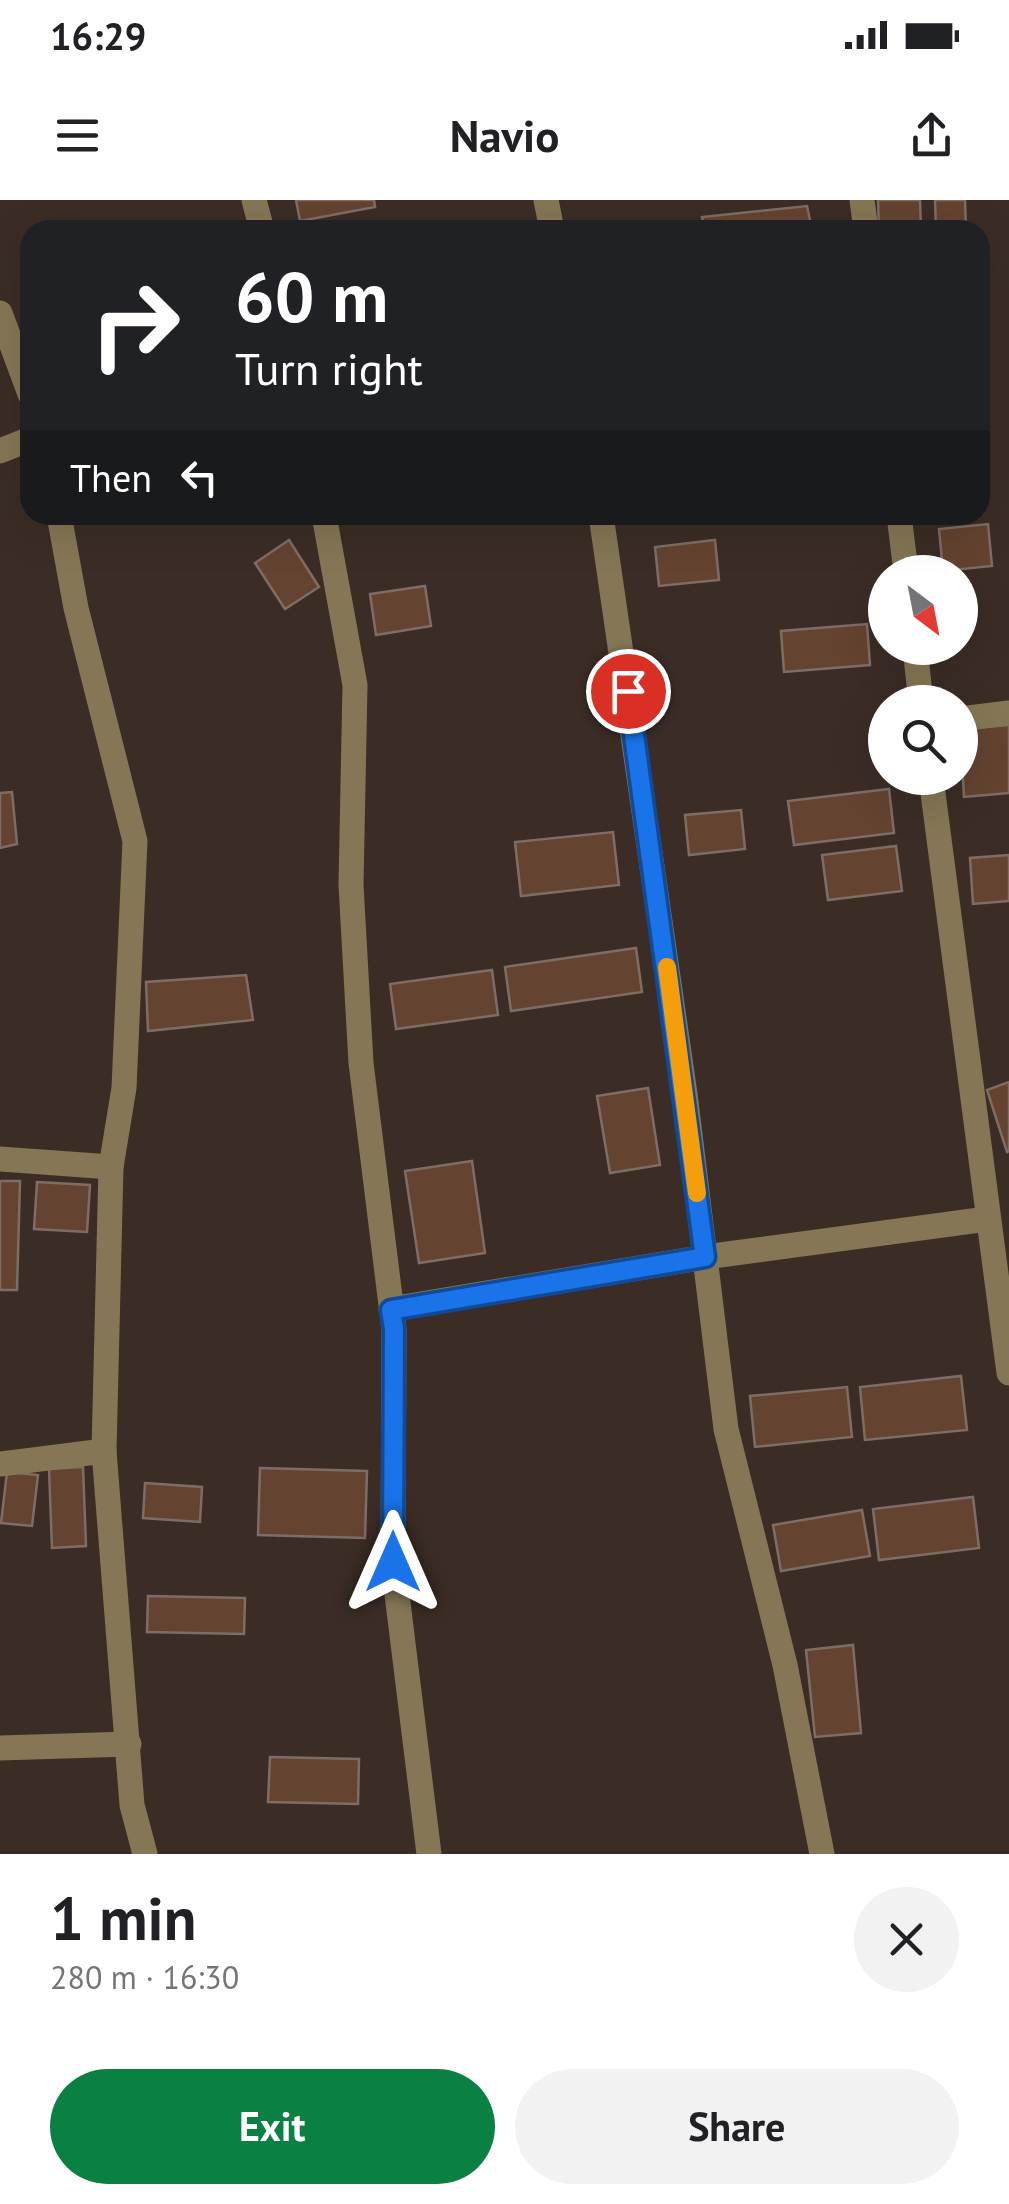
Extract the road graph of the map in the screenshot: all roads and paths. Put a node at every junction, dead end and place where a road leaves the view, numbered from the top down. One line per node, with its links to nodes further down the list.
1 (0, 312): 2 (street)
2 (20, 367)
3 (61, 525): 12 (street)
4 (326, 525): 16 (street)
5 (602, 525): 14 (street)
6 (900, 525): 7 (street)
7 (904, 555)
8 (1009, 713): 9 (street)
9 (978, 717)
10 (932, 795): 13 (street)
11 (0, 1159): 12 (street)
12 (111, 1167): 18 (street)
13 (987, 1219): 14 (street); 15 (street)
14 (705, 1257): 16 (street); 24 (street)
15 (1002, 1281): 17 (street)
16 (391, 1310): 23 (street)
17 (1009, 1373)
18 (104, 1451): 19 (street); 20 (street)
19 (0, 1464)
20 (129, 1744): 21 (street); 22 (street)
21 (0, 1748)
22 (145, 1854)
23 (429, 1854)
24 (822, 1854)

